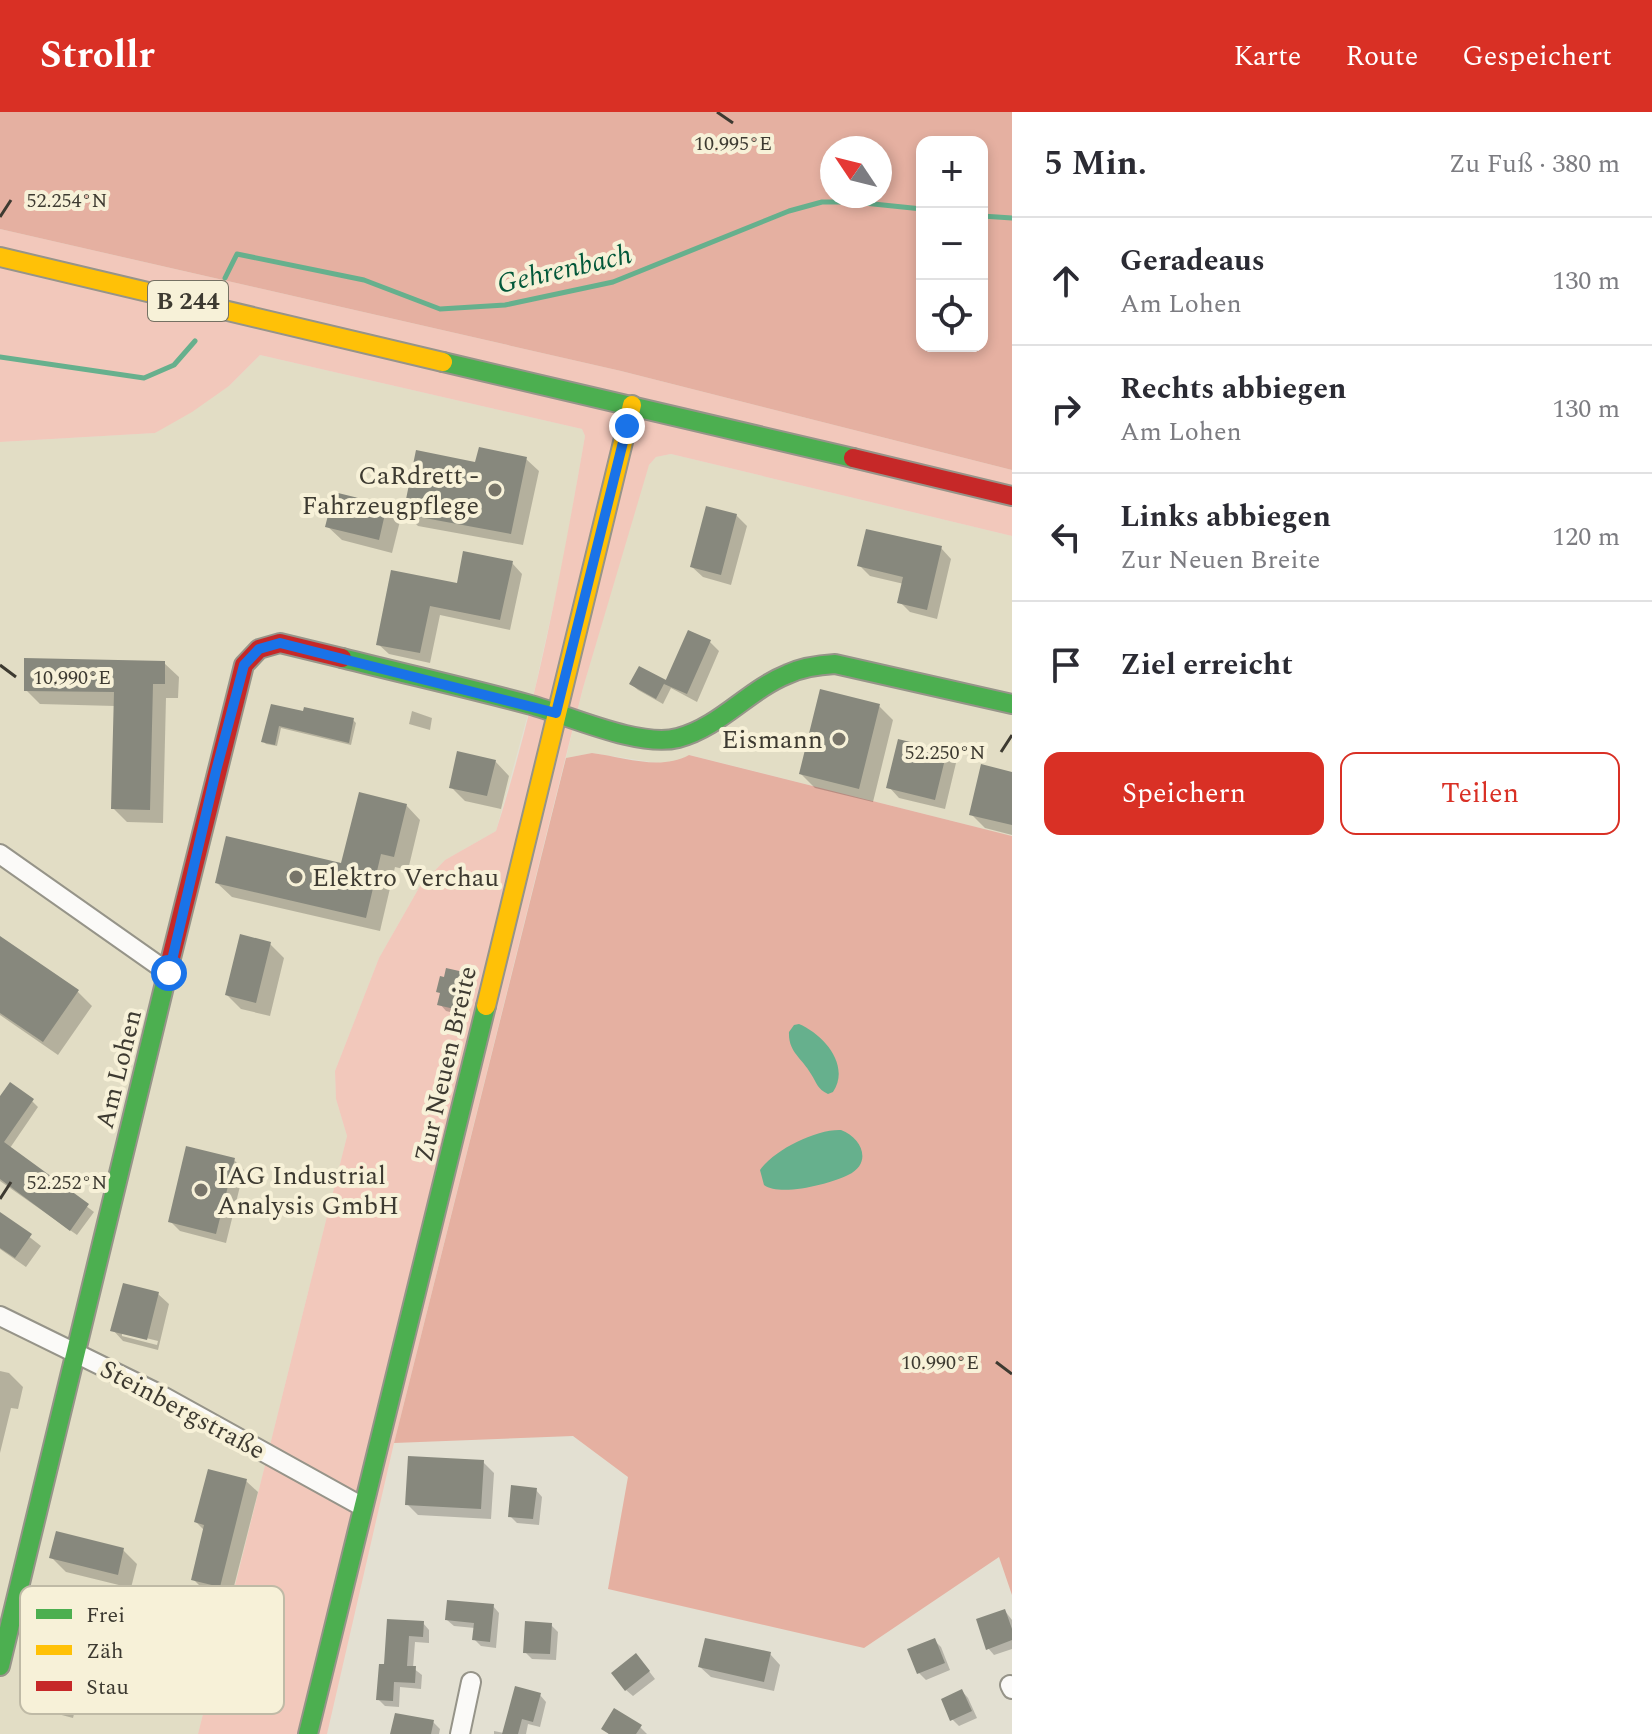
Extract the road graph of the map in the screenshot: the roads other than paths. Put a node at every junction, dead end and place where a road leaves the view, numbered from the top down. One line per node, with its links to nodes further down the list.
1 (0, 257): 2 (street, B 244)
2 (632, 405): 3 (street, B 244); 5 (street, Zur Neuen Breite)
3 (1012, 496)
4 (1012, 704): 5 (street, Am Lohen)
5 (556, 713): 7 (street, Am Lohen); 10 (street, Zur Neuen Breite)
6 (0, 854): 7 (street)
7 (169, 973): 9 (street, Am Lohen)
8 (0, 1316): 9 (street, Steinbergstraße)
9 (75, 1352): 10 (street, Steinbergstraße); 11 (street, Am Lohen)
10 (363, 1507): 13 (street, Zur Neuen Breite)
11 (0, 1666)
12 (471, 1682): 14 (street)
13 (308, 1734)
14 (460, 1734)

